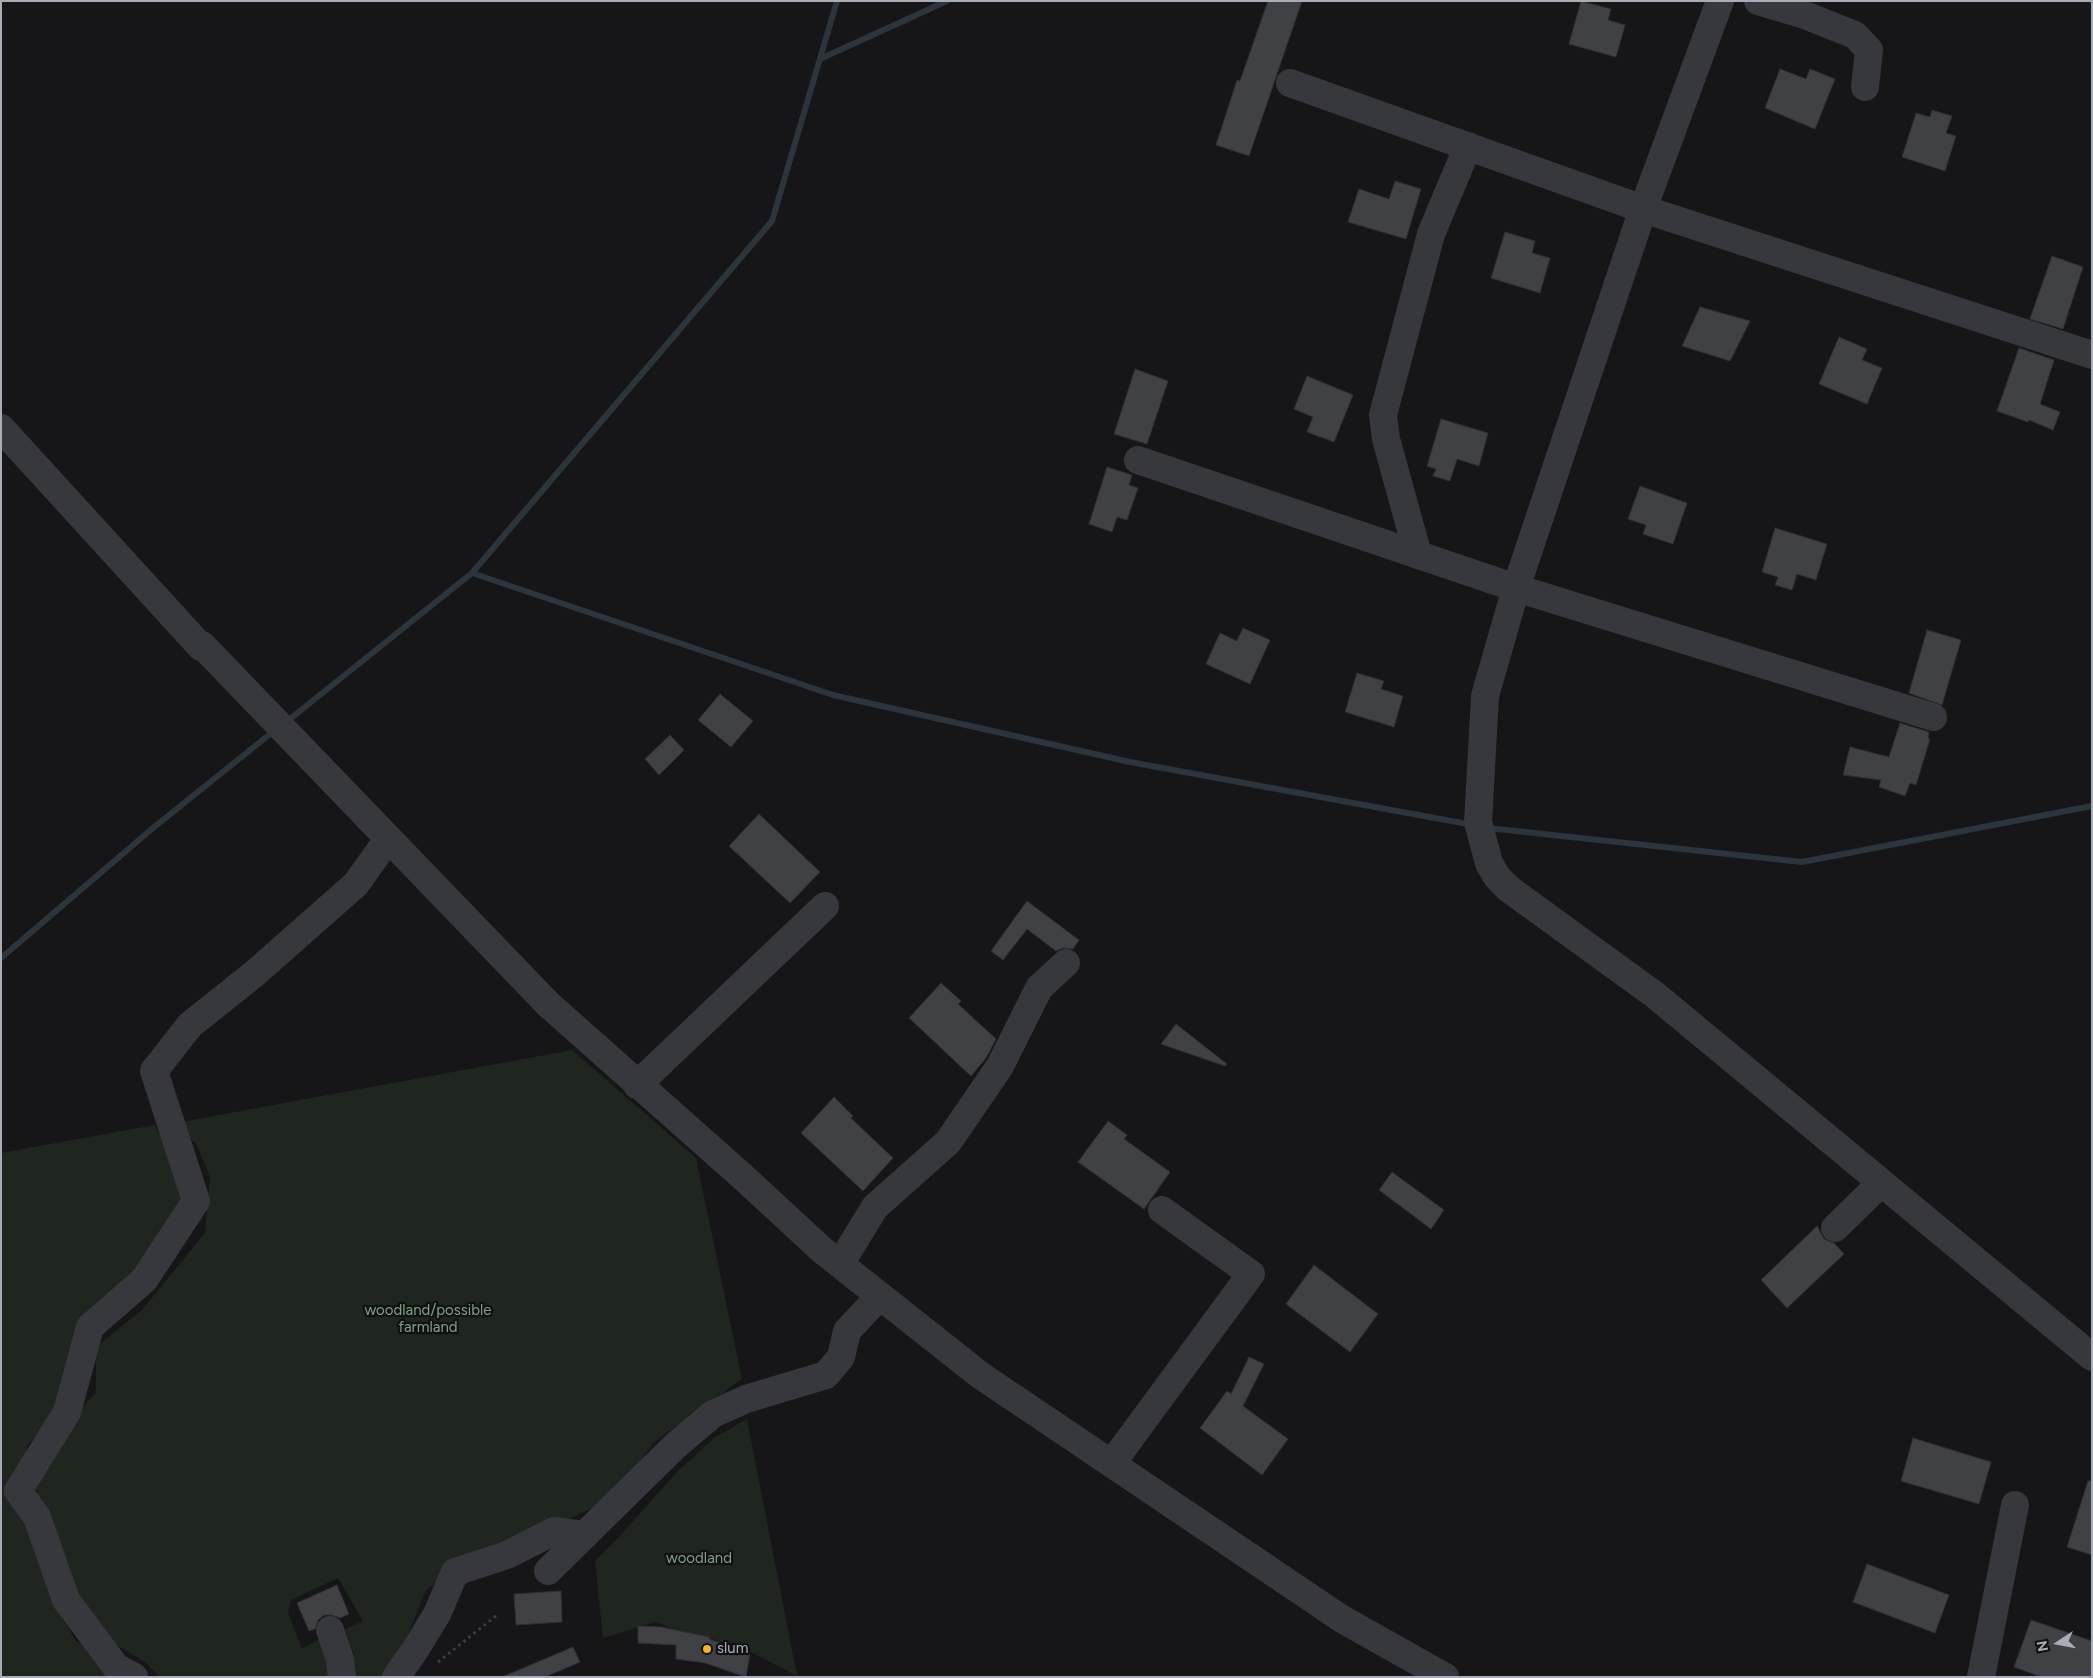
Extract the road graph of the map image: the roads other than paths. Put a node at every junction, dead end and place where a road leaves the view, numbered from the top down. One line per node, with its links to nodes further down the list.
1 (1720, 1): 6 (street)
2 (1758, 1): 4 (street)
3 (1290, 83): 5 (street)
4 (1865, 87)
5 (1468, 146): 6 (street); 10 (street)
6 (1643, 209): 7 (street); 11 (street)
7 (2092, 355)
8 (1, 428): 13 (street)
9 (1138, 460): 10 (street)
10 (1418, 555): 11 (street)
11 (1516, 588): 12 (street); 17 (street)
12 (1933, 717)
13 (388, 839): 16 (street); 28 (street)
14 (825, 906): 16 (street)
15 (1066, 963): 20 (street)
16 (637, 1085): 20 (street)
17 (1880, 1183): 19 (street); 22 (street)
18 (1162, 1210): 23 (street)
19 (1835, 1228)
20 (840, 1264): 21 (street)
21 (880, 1296): 23 (street); 25 (street)
22 (2092, 1357)
23 (1112, 1463): 31 (street)
24 (2015, 1504): 32 (street)
25 (585, 1535): 26 (street); 30 (street)
26 (548, 1571)
27 (330, 1630): 29 (street)
28 (134, 1677)
29 (342, 1677)
30 (396, 1677)
31 (1445, 1677)
32 (1981, 1677)

